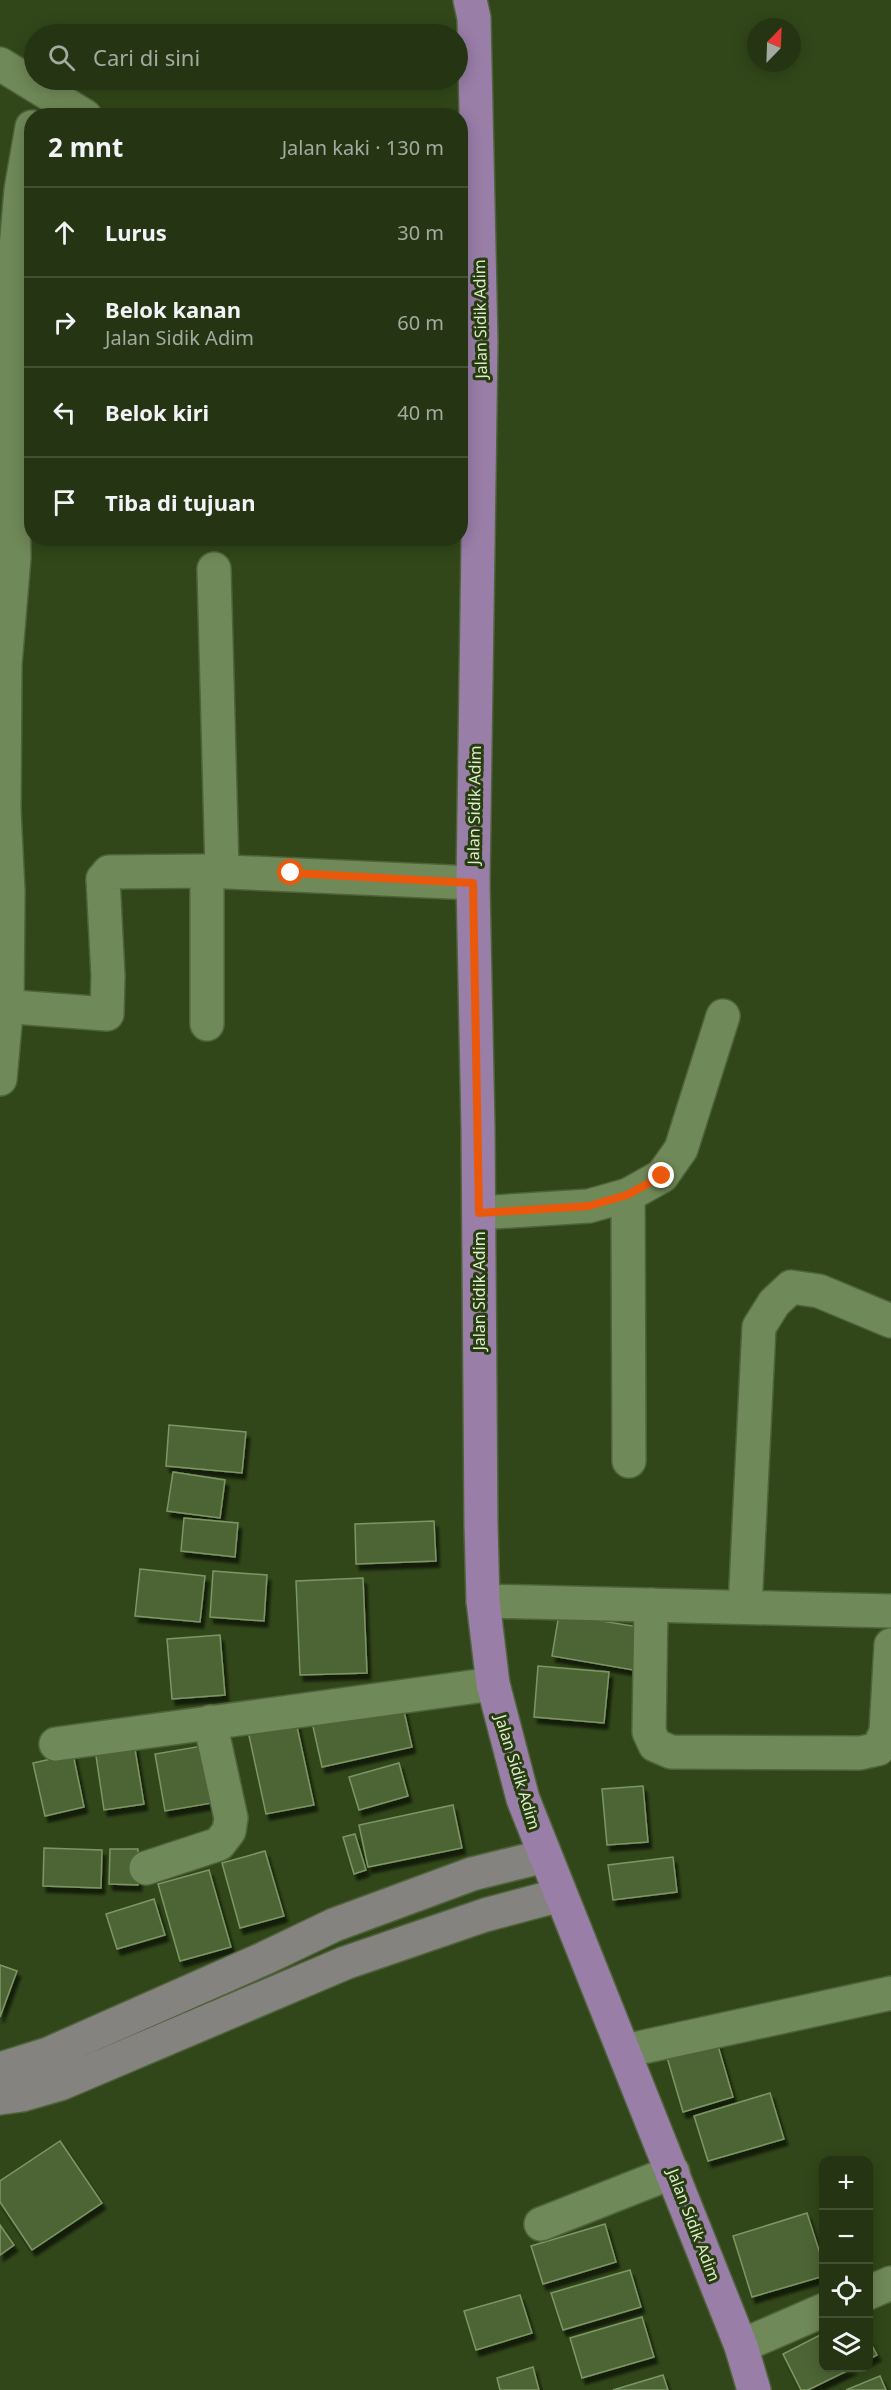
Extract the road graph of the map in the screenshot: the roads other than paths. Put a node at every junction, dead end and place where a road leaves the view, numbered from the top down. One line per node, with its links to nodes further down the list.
1 (472, 9): 9 (main road, Jalan Sidik Adim)
2 (0, 64): 3 (street)
3 (24, 89)
4 (25, 90): 5 (street)
5 (36, 102): 6 (street)
6 (57, 108)
7 (24, 173): 8 (street)
8 (9, 230): 11 (street)
9 (471, 337): 13 (main road, Jalan Sidik Adim)
10 (214, 569): 12 (street)
11 (2, 811): 14 (street)
12 (215, 871): 13 (street); 14 (street); 16 (street)
13 (473, 883): 19 (main road, Jalan Sidik Adim)
14 (7, 1003): 17 (street)
15 (723, 1016): 18 (street)
16 (207, 1024)
17 (0, 1079)
18 (627, 1195): 19 (street); 21 (street)
19 (479, 1213): 22 (main road, Jalan Sidik Adim)
20 (891, 1321): 24 (street)
21 (629, 1461)
22 (483, 1601): 23 (street); 27 (main road, Jalan Sidik Adim)
23 (651, 1605): 24 (street); 26 (street)
24 (745, 1607): 25 (street)
25 (891, 1611)
26 (891, 1645)
27 (493, 1684): 28 (street); 30 (main road, Jalan Sidik Adim)
28 (210, 1722): 29 (street); 31 (street)
29 (56, 1744)
30 (545, 1856): 32 (main road, Jalan Sidik Adim); 35 (main road)
31 (146, 1868)
32 (560, 1895): 34 (main road, Jalan Sidik Adim); 35 (main road)
33 (891, 1993): 34 (street)
34 (625, 2051): 36 (main road, Jalan Sidik Adim)
35 (9, 2082)
36 (673, 2172): 37 (street); 41 (main road, Jalan Sidik Adim)
37 (541, 2224)
38 (891, 2283): 39 (street)
39 (873, 2291)
40 (819, 2312): 41 (street)
41 (741, 2346): 42 (main road, Jalan Sidik Adim)
42 (754, 2390)

